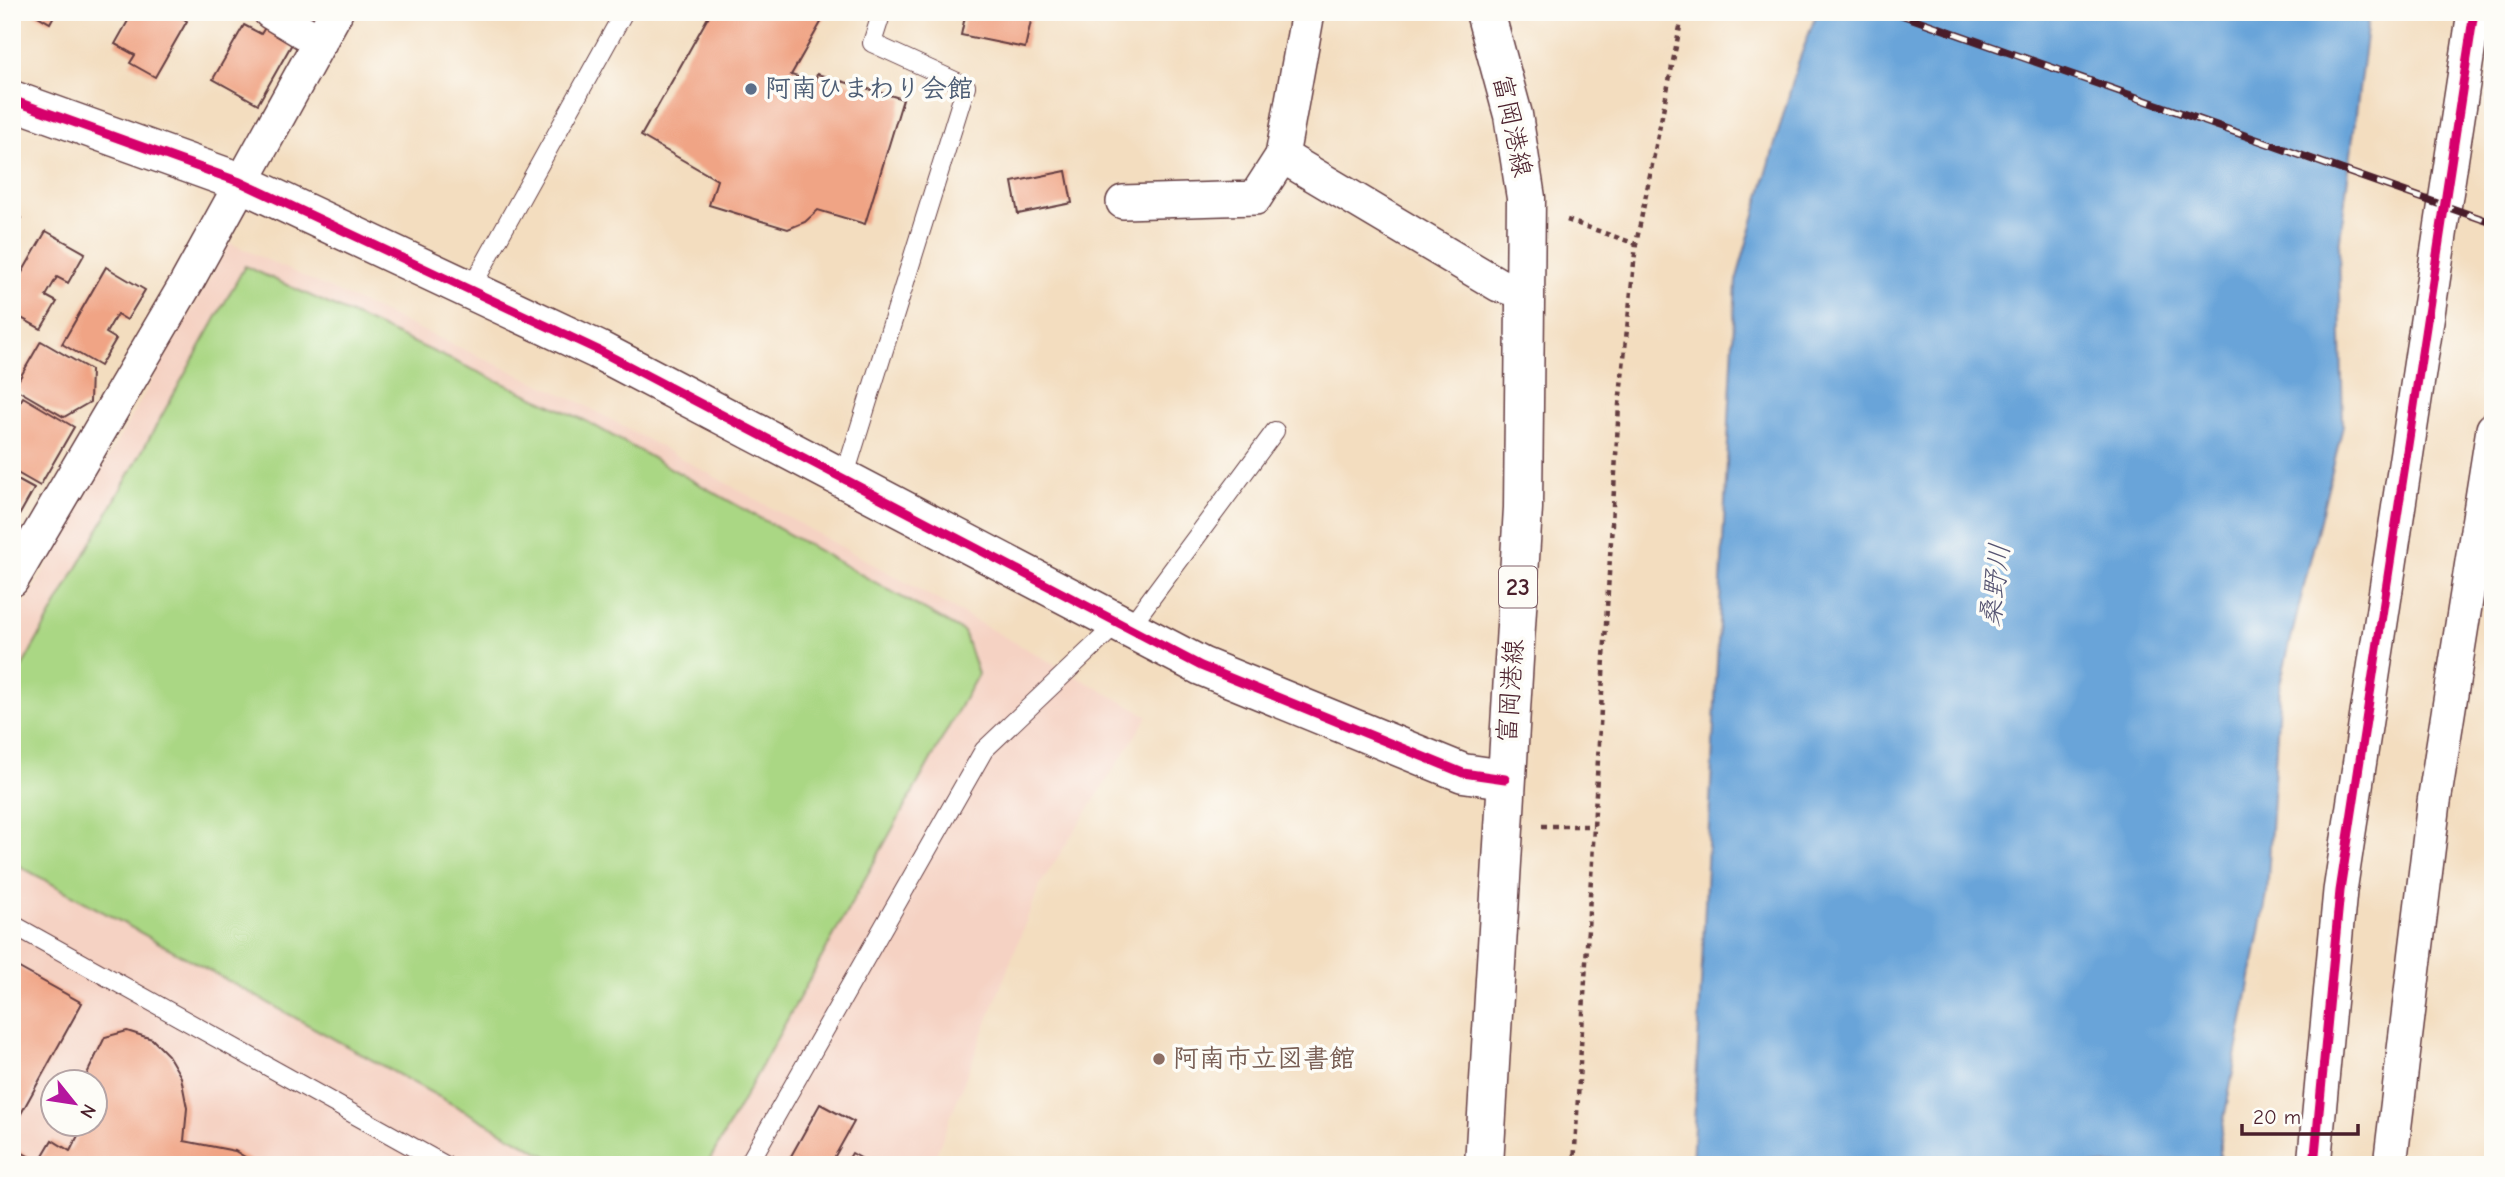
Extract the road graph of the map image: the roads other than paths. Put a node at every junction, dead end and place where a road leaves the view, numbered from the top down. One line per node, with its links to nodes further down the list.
1 (270, 12): 8 (street)
2 (336, 12): 8 (street)
3 (624, 12): 13 (lane)
4 (882, 12): 17 (lane)
5 (1308, 12): 10 (street)
6 (1485, 12): 14 (street, 富岡港線 / 23)
7 (2474, 12): 25 (street)
8 (320, 42): 11 (street)
9 (12, 100): 11 (street)
10 (1282, 156): 12 (street); 14 (street)
11 (240, 182): 13 (street); 18 (street)
12 (1123, 202)
13 (470, 290): 17 (street)
14 (1526, 292): 20 (street, 富岡港線 / 23)
15 (2493, 429): 26 (street)
16 (1275, 431): 19 (lane)
17 (844, 478): 19 (street)
18 (12, 580)
19 (1124, 626): 20 (street); 23 (lane)
20 (1505, 779): 24 (street, 富岡港線 / 23)
21 (12, 924): 22 (lane)
22 (445, 1165)
23 (748, 1165)
24 (1484, 1165)
25 (2314, 1165)
26 (2390, 1165)

